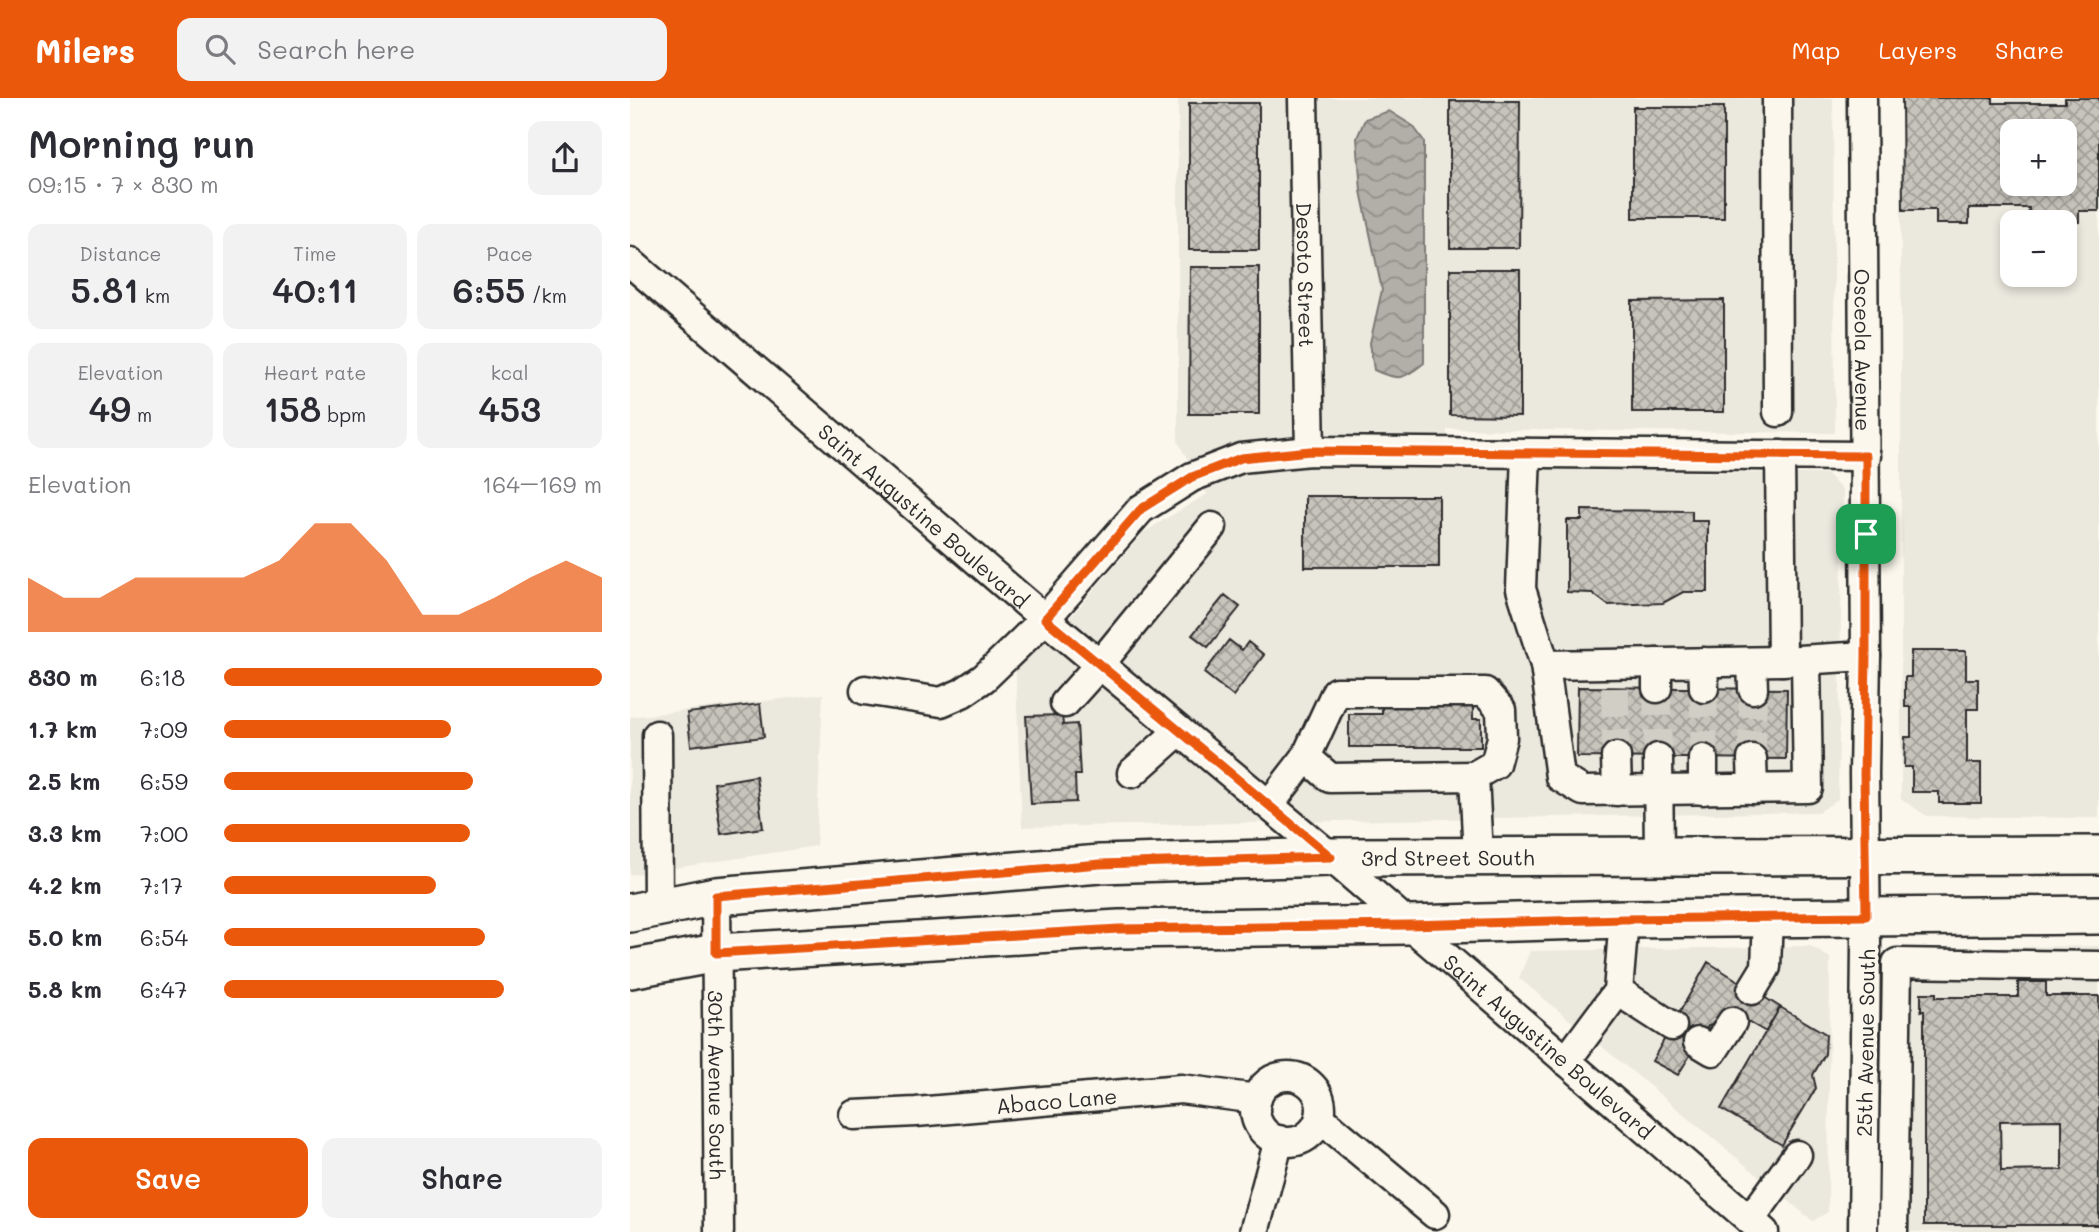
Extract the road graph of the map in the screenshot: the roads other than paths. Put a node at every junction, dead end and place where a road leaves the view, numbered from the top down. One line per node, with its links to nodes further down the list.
1 (1303, 98): 6 (street, Desoto Street)
2 (1777, 98): 5 (street)
3 (1862, 98): 9 (street, Osceola Avenue)
4 (630, 262): 11 (street, Saint Augustine Boulevard)
5 (1778, 412)
6 (1310, 451): 7 (street); 11 (street)
7 (1526, 453): 8 (street); 15 (street)
8 (1780, 455): 9 (street); 13 (street)
9 (1866, 456): 12 (street, Osceola Avenue)
10 (1212, 527): 14 (street)
11 (1045, 619): 14 (street, Saint Augustine Boulevard); 16 (street)
12 (1866, 656): 13 (street); 32 (street, Osceola Avenue)
13 (1794, 661): 15 (street); 27 (street)
14 (1100, 664): 17 (street); 18 (street, Saint Augustine Boulevard)
15 (1545, 666): 30 (street)
16 (865, 690)
17 (1065, 703)
18 (1179, 730): 25 (street); 31 (street, Saint Augustine Boulevard)
19 (657, 734): 38 (street)
20 (1306, 757): 26 (street); 26 (street); 31 (street)
21 (1616, 757): 30 (street)
22 (1658, 758): 28 (street)
23 (1703, 758): 29 (street)
24 (1752, 759): 27 (street)
25 (1132, 773)
26 (1475, 776): 34 (street)
27 (1753, 789): 29 (street)
28 (1659, 790): 29 (street); 30 (street); 35 (street)
29 (1703, 790)
30 (1616, 791)
31 (1269, 805): 36 (street, Saint Augustine Boulevard)
32 (1866, 855): 33 (main road, 3rd Street South); 35 (main road, 3rd Street South); 40 (street, 25th Avenue South)
33 (2099, 855)
34 (1478, 856): 35 (main road, 3rd Street South); 36 (main road, 3rd Street South)
35 (1659, 856)
36 (1331, 857): 37 (main road, 3rd Street South); 43 (street, Saint Augustine Boulevard)
37 (716, 896): 38 (main road, 3rd Street South); 44 (street, 30th Avenue South)
38 (644, 911)
39 (2099, 915): 40 (main road)
40 (1866, 916): 41 (main road); 49 (street, 25th Avenue South)
41 (1769, 917): 42 (main road); 47 (street)
42 (1624, 919): 43 (main road); 48 (street)
43 (1409, 925): 44 (main road); 54 (street, Saint Augustine Boulevard)
44 (716, 953): 46 (main road); 62 (street, 30th Avenue South)
45 (2099, 966): 50 (street)
46 (630, 970)
47 (1752, 990)
48 (1618, 991): 52 (street); 54 (street)
49 (1866, 1014): 50 (street); 64 (street, 25th Avenue South)
50 (1896, 1015): 65 (street)
51 (1732, 1022): 53 (street)
52 (1672, 1026)
53 (1698, 1042)
54 (1566, 1061): 61 (street, Saint Augustine Boulevard)
55 (1256, 1099): 56 (street, Abaco Lane); 57 (street); 58 (street)
56 (854, 1115)
57 (1320, 1118): 58 (street); 60 (street)
58 (1279, 1140): 63 (street)
59 (1797, 1156): 61 (street)
60 (1435, 1214)
61 (1757, 1226)
62 (719, 1232)
63 (1254, 1232)
64 (1863, 1232)
65 (1892, 1232)

